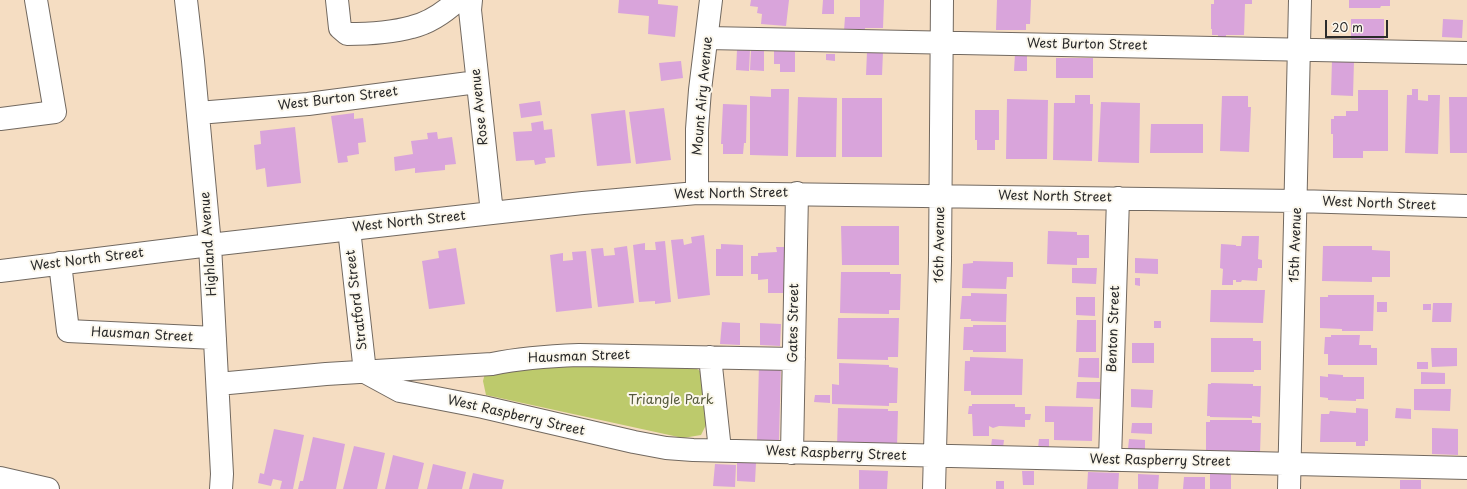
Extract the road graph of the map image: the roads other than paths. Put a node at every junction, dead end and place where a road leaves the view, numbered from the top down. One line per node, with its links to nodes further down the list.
1 (36, 0): 15 (street)
2 (186, 0): 14 (street, Highland Avenue)
3 (337, 0): 4 (street)
4 (458, 0)
5 (471, 0): 13 (street, Rose Avenue)
6 (712, 0): 9 (street, Mount Airy Avenue)
7 (942, 0): 10 (street, 16th Avenue)
8 (1300, 0): 11 (street, 15th Avenue)
9 (707, 38): 10 (street, West Burton Street); 16 (street, Mount Airy Avenue)
10 (942, 43): 11 (street, West Burton Street); 18 (street, 16th Avenue)
11 (1300, 49): 12 (street, West Burton Street); 20 (street, 15th Avenue)
12 (1467, 53)
13 (477, 82): 14 (street, West Burton Street); 22 (street, Rose Avenue)
14 (198, 113): 24 (street, Highland Avenue)
15 (0, 119)
16 (697, 193): 17 (street, West North Street); 22 (street, West North Street)
17 (797, 193): 18 (street, West North Street); 29 (street, Gates Street)
18 (940, 196): 19 (street, West North Street); 34 (street, 16th Avenue)
19 (1118, 198): 20 (street, West North Street); 35 (street, Benton Street)
20 (1297, 201): 21 (street, West North Street); 36 (street, 15th Avenue)
21 (1467, 206)
22 (492, 213): 23 (street, West North Street)
23 (349, 229): 24 (street, West North Street); 30 (street, Stratford Street)
24 (210, 245): 25 (street, West North Street); 27 (street, Highland Avenue)
25 (60, 264): 26 (street, West North Street); 27 (street, Hausman Street)
26 (0, 271)
27 (215, 338): 31 (street, Highland Avenue)
28 (710, 357): 29 (street, Hausman Street); 30 (street, Hausman Street); 32 (street)
29 (794, 359): 33 (street, Gates Street)
30 (365, 372): 31 (street); 32 (street, West Raspberry Street)
31 (218, 384): 40 (street, Highland Avenue)
32 (720, 450): 33 (street, West Raspberry Street)
33 (792, 453): 34 (street, West Raspberry Street)
34 (935, 457): 35 (street, West Raspberry Street); 41 (street, 16th Avenue)
35 (1110, 460): 36 (street, West Raspberry Street)
36 (1290, 463): 37 (street, West Raspberry Street); 42 (street, 15th Avenue)
37 (1467, 468)
38 (0, 478): 39 (street)
39 (48, 489)
40 (221, 489)
41 (934, 489)
42 (1289, 489)

